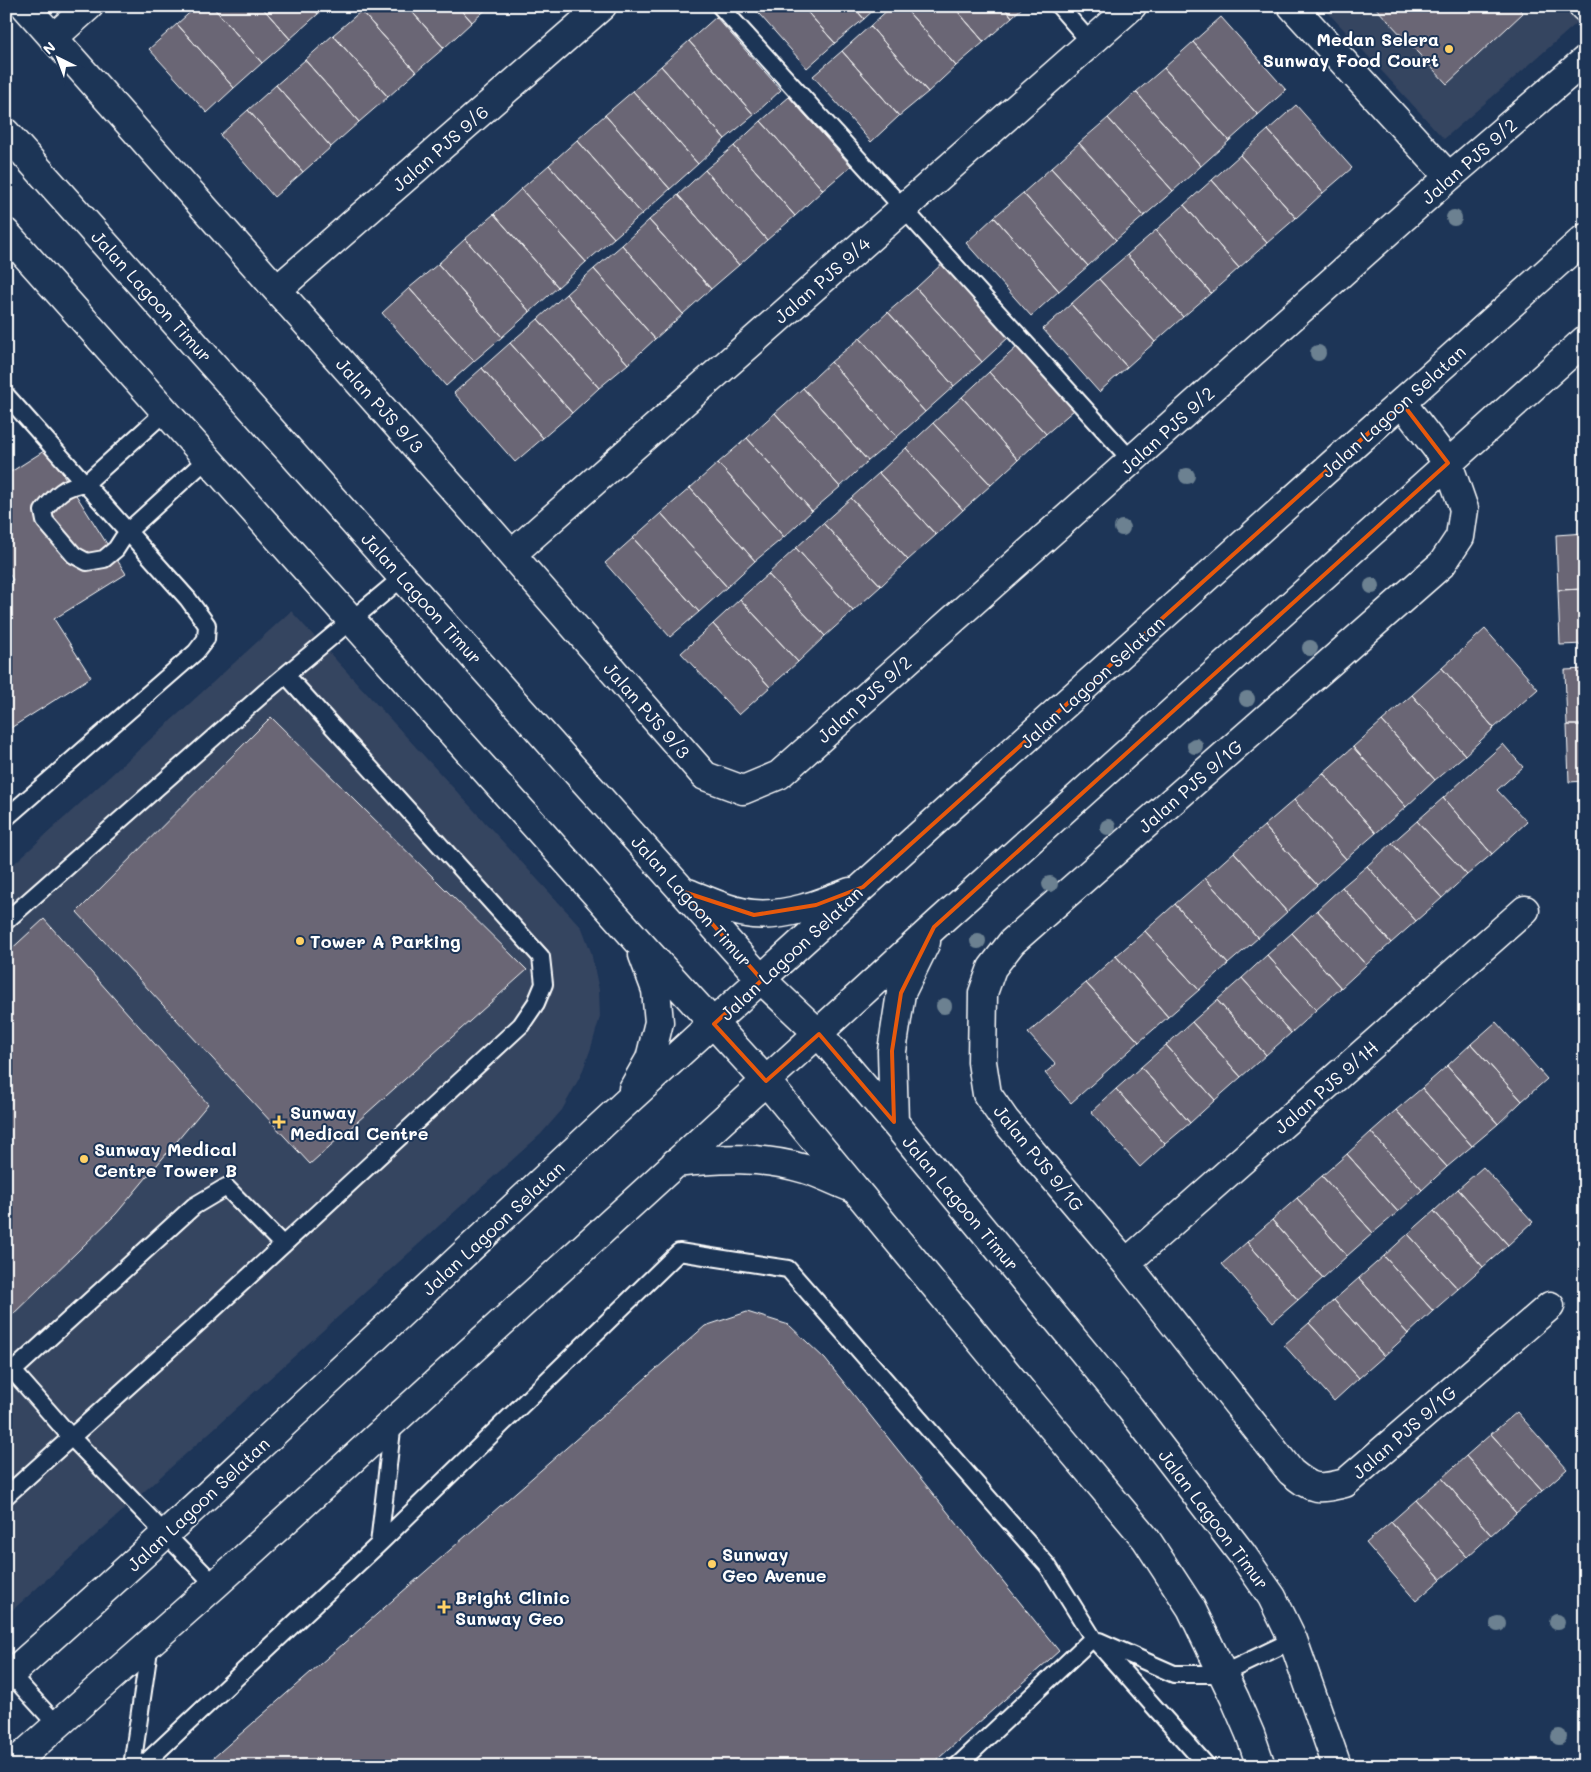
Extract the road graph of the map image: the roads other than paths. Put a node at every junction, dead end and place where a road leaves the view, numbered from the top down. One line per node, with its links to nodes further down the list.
1 (25, 6): 8 (main road, Jalan PJS 9/3)
2 (89, 6): 8 (main road)
3 (602, 6): 16 (main road, Jalan PJS 9/6)
4 (720, 6): 13 (lane)
5 (1059, 6): 9 (lane)
6 (1132, 6): 9 (main road, Jalan PJS 9/4)
7 (1292, 6): 12 (main road)
8 (53, 38): 16 (main road, Jalan PJS 9/3)
9 (1091, 43): 13 (main road, Jalan PJS 9/4)
10 (1585, 60): 12 (main road, Jalan PJS 9/2)
11 (6, 133): 27 (main road, Jalan Lagoon Timur)
12 (1449, 178): 22 (main road, Jalan PJS 9/2)
13 (903, 209): 22 (lane); 26 (main road, Jalan PJS 9/4)
14 (6, 233): 20 (main road)
15 (1585, 238): 19 (main road, Jalan Lagoon Selatan)
16 (278, 290): 26 (main road, Jalan PJS 9/3)
17 (1585, 340): 23 (main road)
18 (6, 395): 24 (lane)
19 (1402, 403): 23 (main road, Jalan PJS 9/1G); 32 (main road, Jalan Lagoon Selatan)
20 (166, 411): 21 (main road); 24 (lane)
21 (208, 458): 25 (lane); 28 (main road)
22 (1132, 461): 30 (main road, Jalan PJS 9/2)
23 (1448, 462): 36 (main road); 47 (main road, Jalan PJS 9/1G)
24 (86, 483): 25 (lane); 25 (lane)
25 (127, 532): 31 (lane)
26 (512, 554): 30 (main road, Jalan PJS 9/3)
27 (403, 577): 28 (lane); 33 (main road, Jalan Lagoon Timur)
28 (351, 619): 29 (lane); 37 (main road)
29 (286, 675): 35 (lane); 46 (lane)
30 (743, 790)
31 (6, 818)
32 (863, 887): 33 (main road); 38 (main road, Jalan Lagoon Selatan)
33 (684, 892): 38 (main road, Jalan Lagoon Timur)
34 (1525, 910): 47 (main road, Jalan PJS 9/1H)
35 (6, 921)
36 (934, 927): 40 (main road); 43 (main road)
37 (638, 940): 39 (main road); 42 (main road)
38 (762, 980): 39 (main road, Jalan Lagoon Selatan); 40 (main road, Jalan Lagoon Timur)
39 (714, 1024): 41 (main road); 42 (main road, Jalan Lagoon Selatan)
40 (819, 1034): 41 (main road); 43 (main road, Jalan Lagoon Timur)
41 (766, 1081): 44 (main road); 45 (main road)
42 (622, 1107): 52 (main road, Jalan Lagoon Selatan)
43 (894, 1122): 56 (main road, Jalan Lagoon Timur)
44 (675, 1163): 45 (main road); 49 (main road)
45 (856, 1190): 59 (main road)
46 (283, 1245): 50 (lane); 50 (lane)
47 (1126, 1263): 48 (main road, Jalan PJS 9/1G)
48 (1550, 1306)
49 (393, 1421): 53 (lane); 54 (main road)
50 (71, 1437): 51 (lane); 52 (lane)
51 (6, 1496)
52 (166, 1535): 54 (lane); 58 (main road, Jalan Lagoon Selatan)
53 (379, 1544): 55 (lane); 63 (lane)
54 (215, 1585): 57 (main road)
55 (1093, 1638): 59 (lane); 64 (lane); 65 (lane)
56 (1293, 1640): 59 (lane); 67 (main road, Jalan Lagoon Timur)
57 (150, 1643): 60 (main road); 62 (lane)
58 (8, 1674): 60 (lane)
59 (1222, 1674): 66 (main road)
60 (57, 1725): 61 (main road)
61 (10, 1766)
62 (132, 1766)
63 (142, 1766)
64 (957, 1766)
65 (1207, 1766)
66 (1261, 1766)
67 (1337, 1766)

